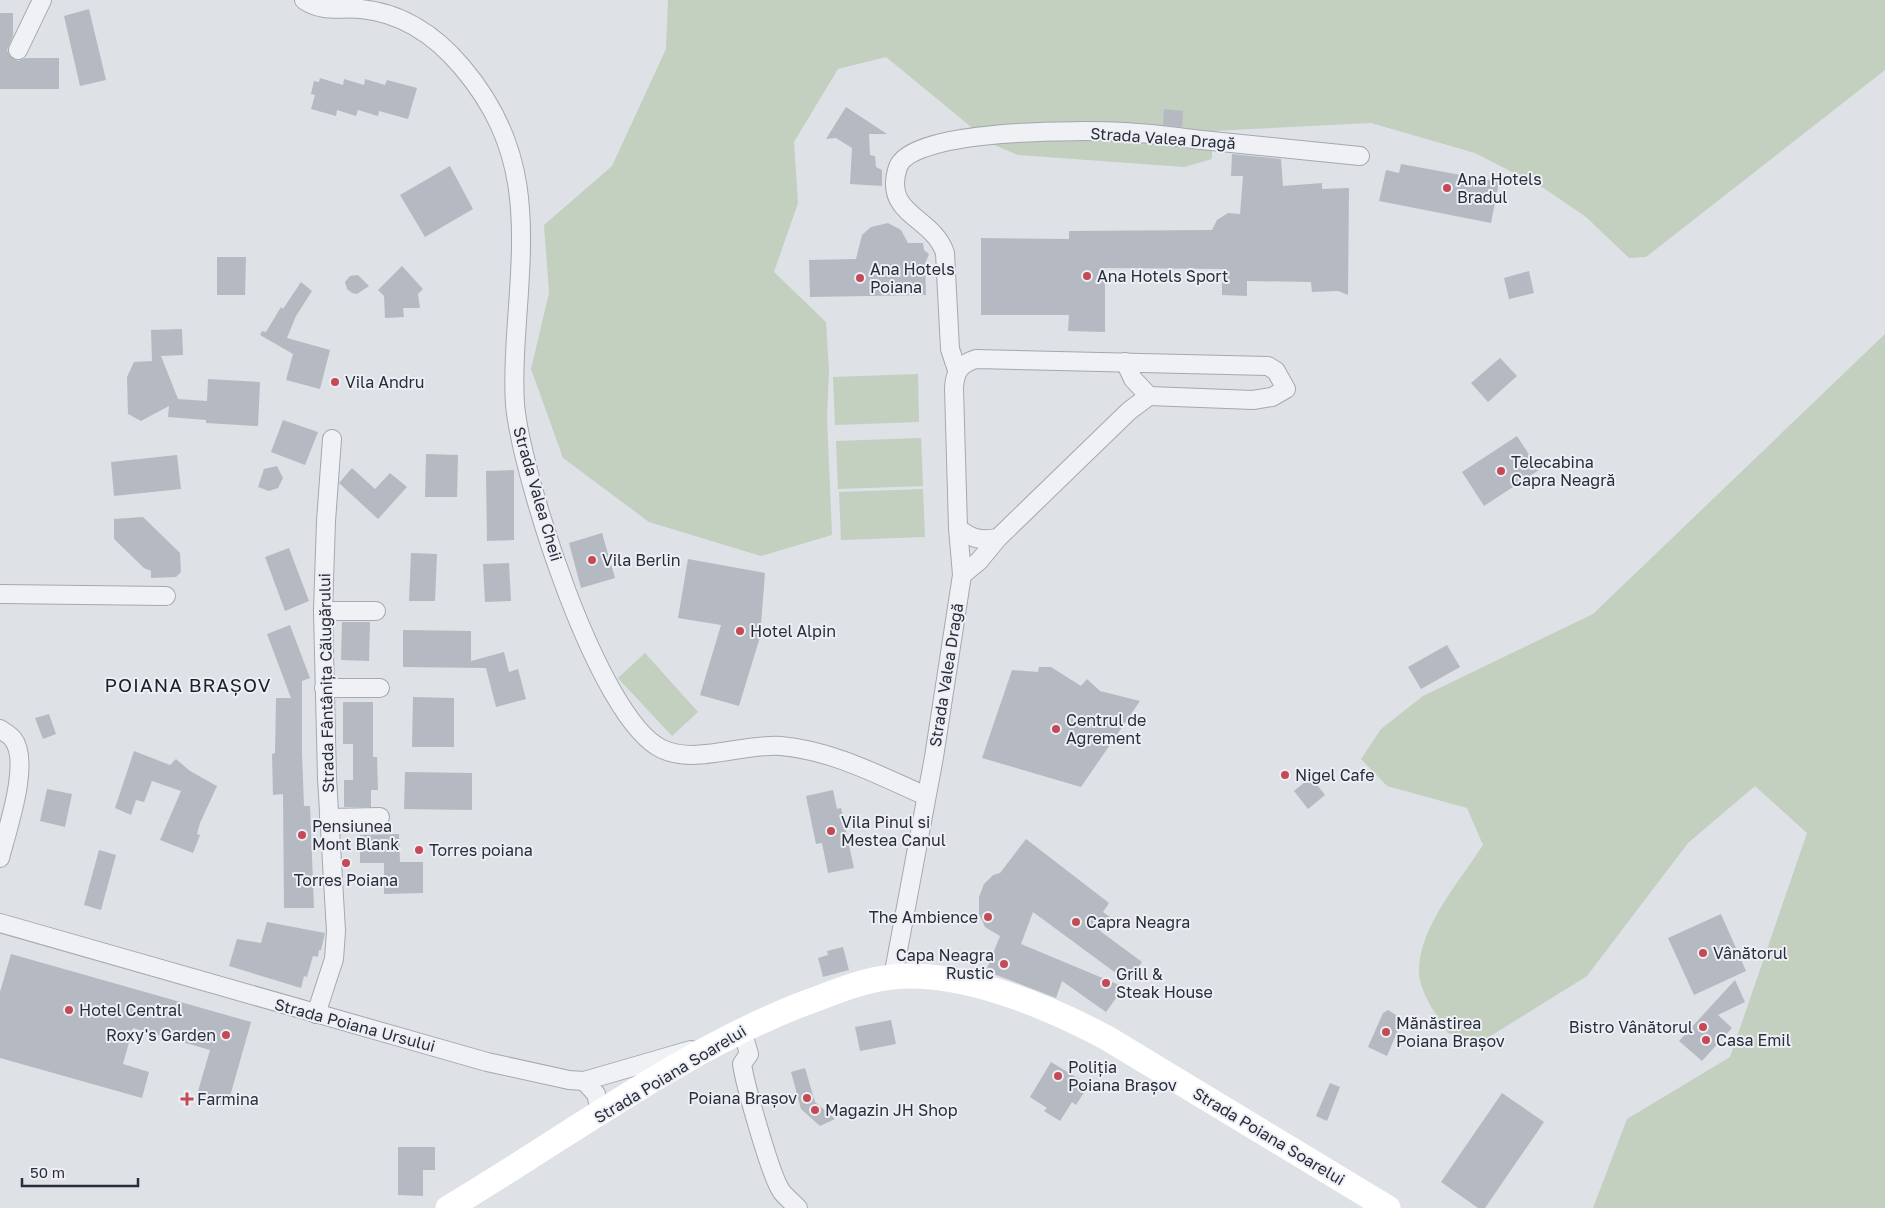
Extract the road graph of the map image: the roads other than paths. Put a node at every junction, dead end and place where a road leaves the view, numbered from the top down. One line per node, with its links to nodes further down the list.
1 (42, 0): 3 (street)
2 (304, 0): 19 (street, Strada Valea Cheii)
3 (18, 50)
4 (1360, 156): 6 (street, Strada Valea Dragă)
5 (1125, 362): 6 (street); 7 (street); 7 (street)
6 (957, 370): 9 (street, Strada Valea Dragă)
7 (1150, 396): 10 (street)
8 (332, 439): 14 (street, Strada Fântânița Călugărului)
9 (958, 528): 10 (street); 11 (street, Strada Valea Dragă)
10 (998, 538): 11 (street)
11 (962, 575): 19 (street, Strada Valea Dragă)
12 (0, 594): 13 (street)
13 (166, 596)
14 (323, 611): 15 (street); 16 (street, Strada Fântânița Călugărului)
15 (376, 611)
16 (324, 688): 17 (street); 21 (street, Strada Fântânița Călugărului)
17 (380, 688)
18 (0, 729): 22 (street)
19 (926, 796): 24 (street, Strada Valea Dragă)
20 (380, 817): 21 (street)
21 (330, 818): 25 (street, Strada Fântânița Călugărului)
22 (0, 858)
23 (0, 923): 25 (street, Strada Poiana Ursului)
24 (894, 976): 26 (street, Strada Poiana Soarelui); 32 (street, Strada Poiana Soarelui)
25 (316, 1014): 28 (street, Strada Poiana Ursului)
26 (742, 1030): 27 (street, Strada Poiana Soarelui); 30 (street)
27 (713, 1044): 28 (street, Strada Poiana Ursului); 29 (street, Strada Poiana Soarelui)
28 (584, 1081): 29 (street)
29 (601, 1114): 31 (street, Strada Poiana Soarelui)
30 (793, 1202)
31 (448, 1208)
32 (1388, 1208)

